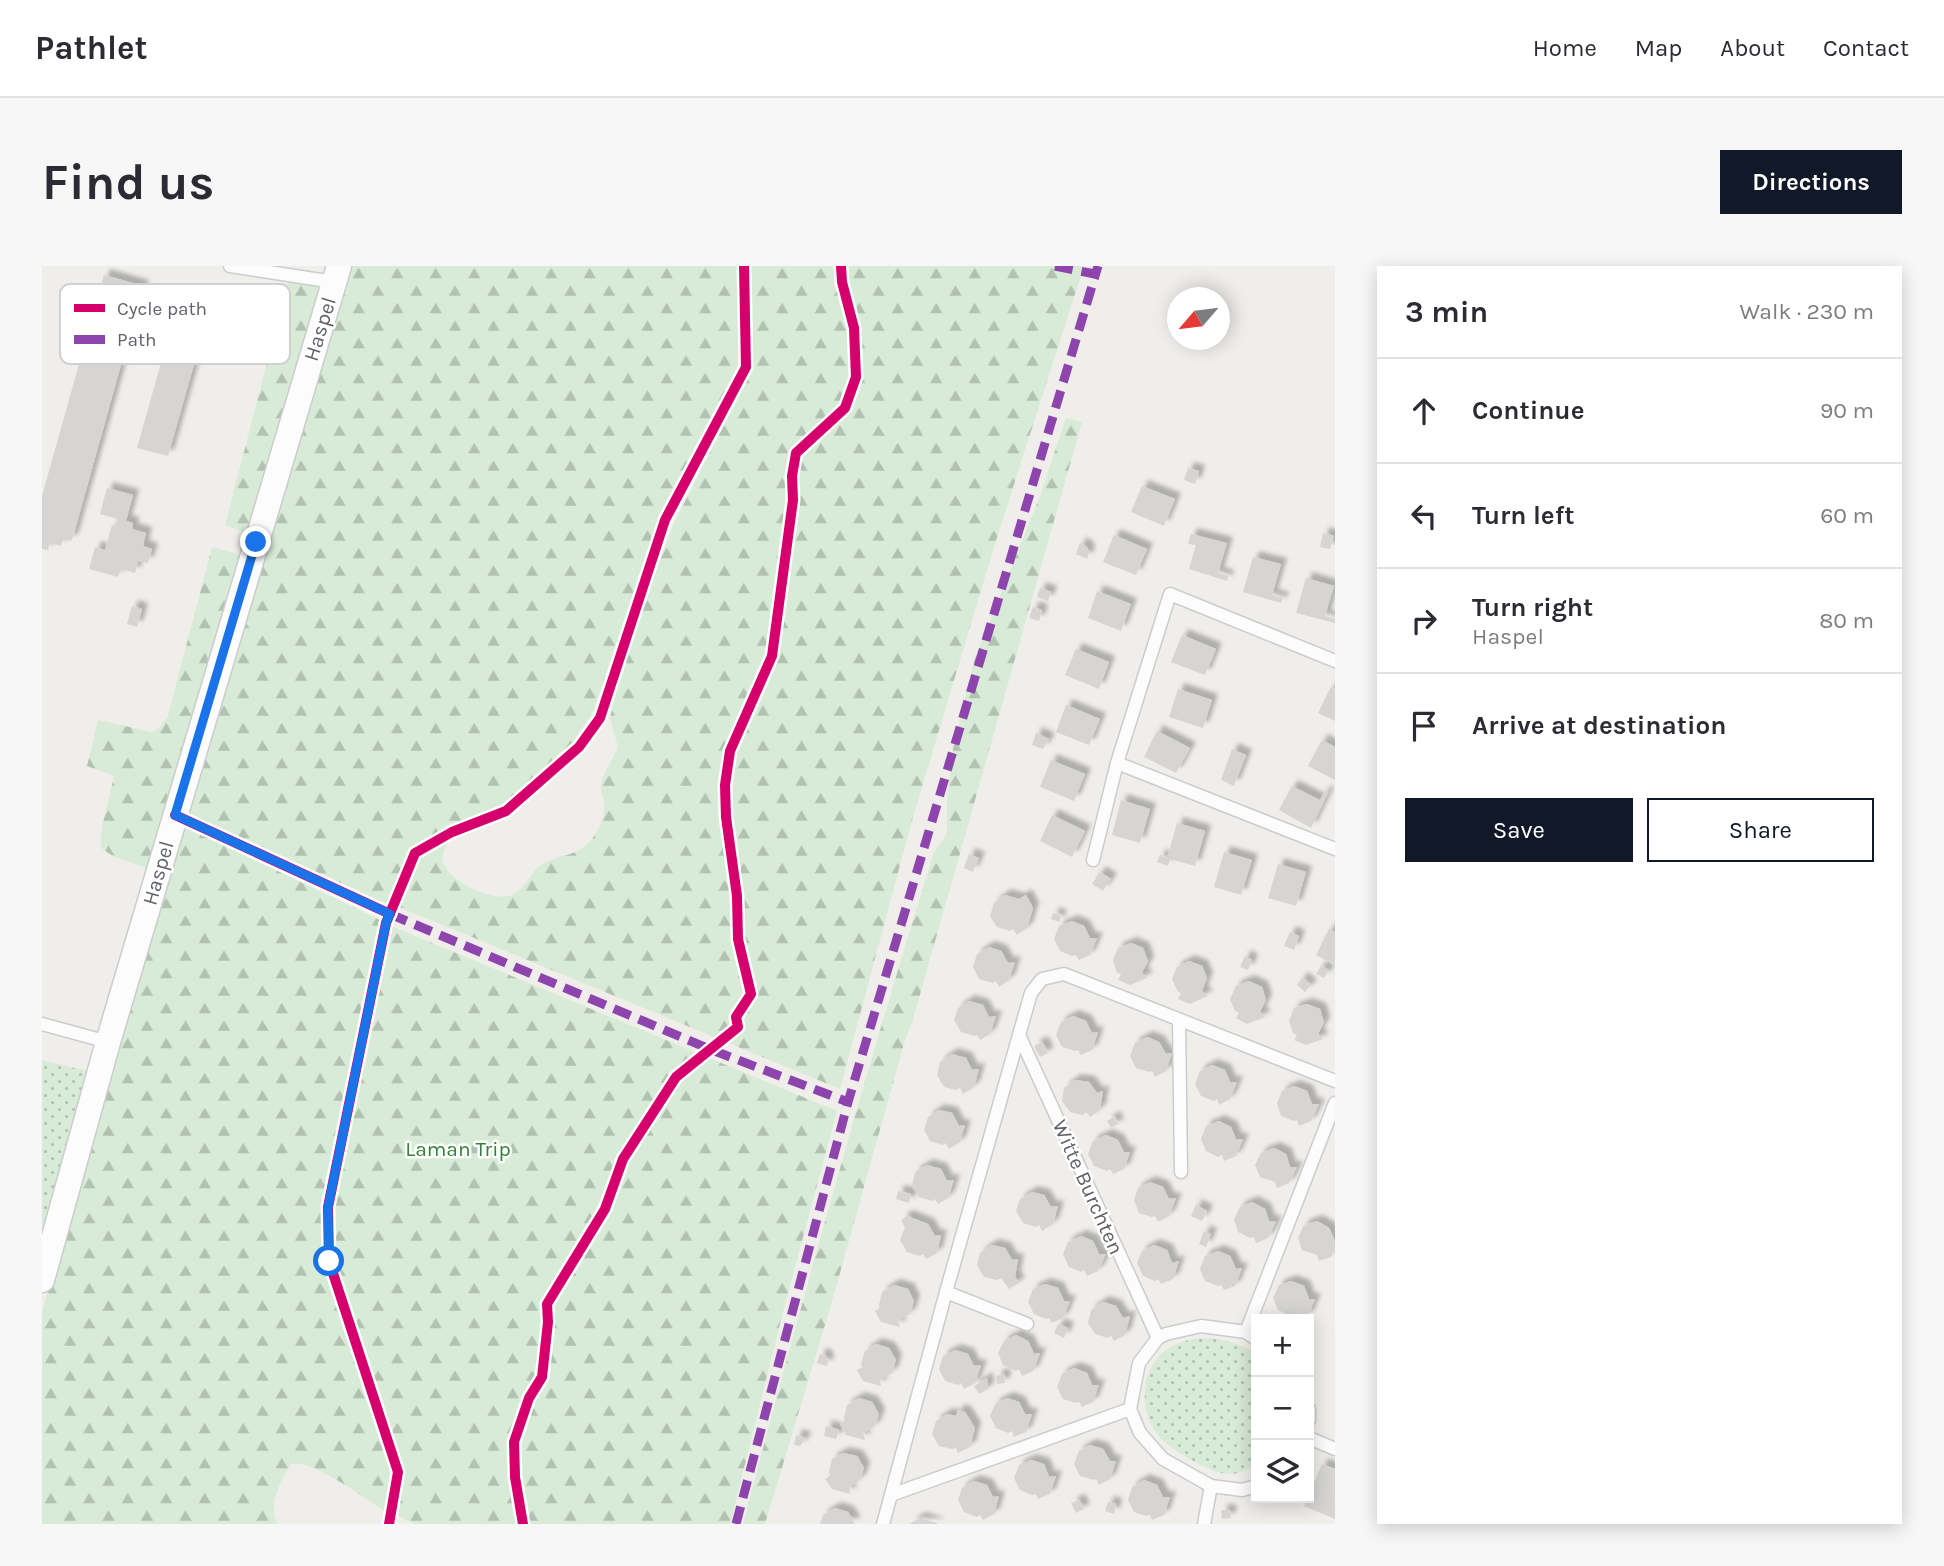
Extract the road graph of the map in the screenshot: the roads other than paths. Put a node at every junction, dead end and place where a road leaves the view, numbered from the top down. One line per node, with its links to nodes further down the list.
1 (230, 266): 2 (lane)
2 (337, 274): 10 (street, Haspel)
3 (1335, 661): 4 (lane)
4 (1117, 763): 5 (lane); 6 (lane)
5 (1335, 849)
6 (1093, 860)
7 (1180, 1020): 9 (lane); 11 (lane); 13 (lane)
8 (42, 1024): 10 (lane)
9 (1019, 1035): 15 (lane); 19 (lane, Witte Burchten)
10 (108, 1042): 14 (street, Haspel)
11 (1335, 1081)
12 (1335, 1103): 16 (lane)
13 (1181, 1172)
14 (42, 1280)
15 (946, 1292): 17 (lane); 25 (lane)
16 (1259, 1314)
17 (1027, 1324)
18 (1251, 1336): 19 (lane)
19 (1158, 1338): 20 (lane)
20 (1130, 1409): 23 (lane); 25 (lane)
21 (1314, 1440): 22 (lane)
22 (1335, 1449)
23 (1211, 1486): 24 (lane); 27 (lane)
24 (1251, 1487)
25 (891, 1495): 26 (lane)
26 (883, 1524)
27 (1204, 1524)

